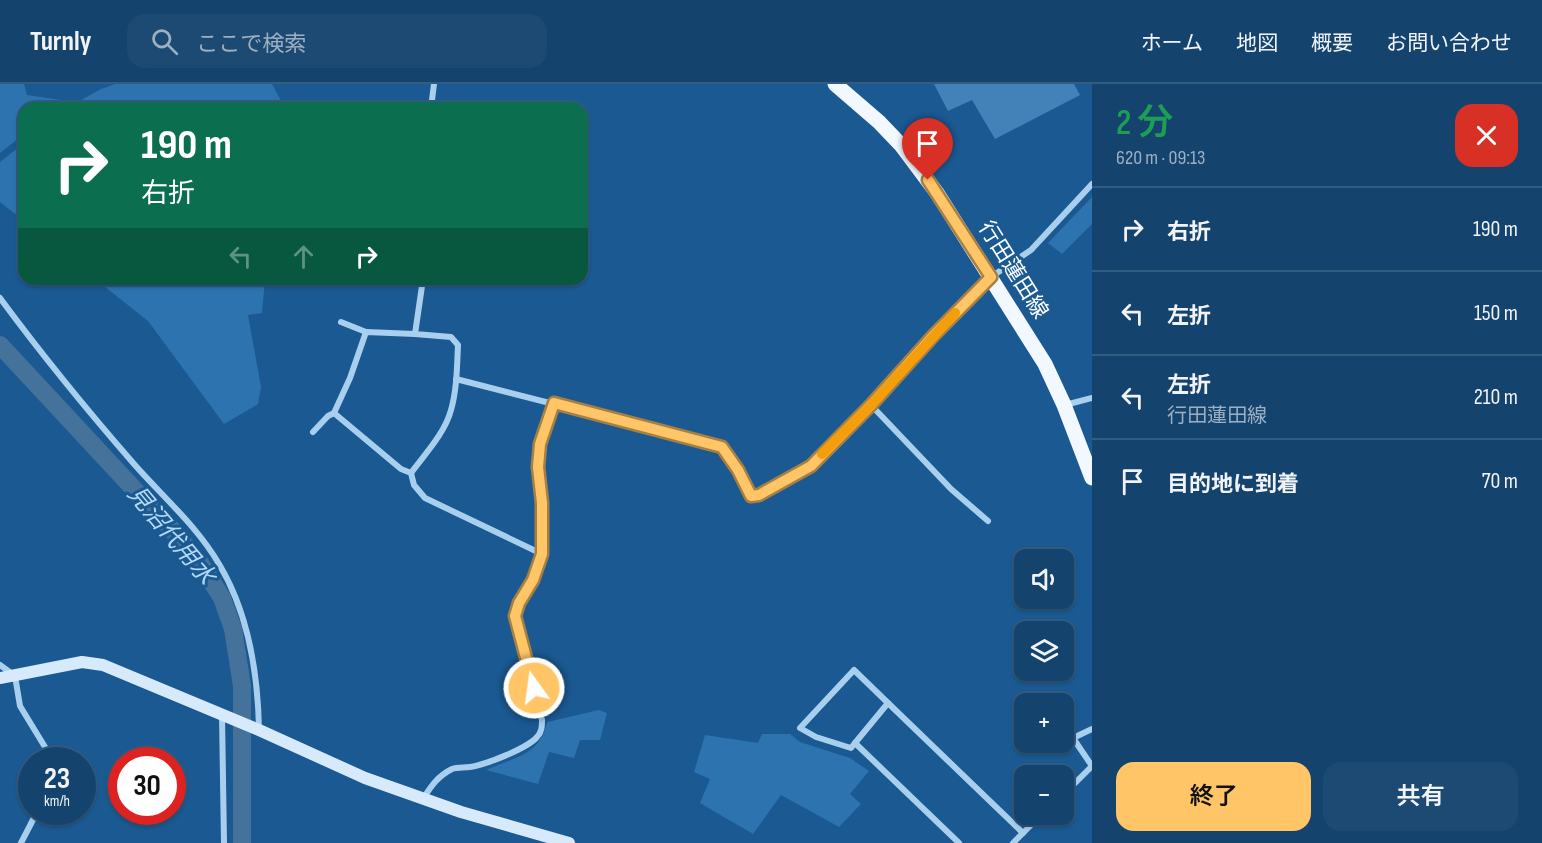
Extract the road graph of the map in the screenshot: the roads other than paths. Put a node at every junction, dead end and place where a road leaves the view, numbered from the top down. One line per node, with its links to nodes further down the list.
1 (434, 84): 3 (street)
2 (835, 84): 5 (main road, 行田蓮田線)
3 (432, 102)
4 (1092, 184): 5 (street)
5 (991, 277): 14 (street); 15 (main road, 行田蓮田線)
6 (422, 285): 10 (street)
7 (0, 298): 28 (street)
8 (341, 322): 9 (street)
9 (366, 332): 10 (street); 16 (street)
10 (415, 334): 11 (street)
11 (456, 380): 13 (street); 18 (street)
12 (1092, 398): 15 (street)
13 (554, 403): 14 (street); 21 (street)
14 (871, 405): 20 (street)
15 (1064, 405): 19 (main road, 行田蓮田線)
16 (333, 413): 17 (street); 18 (street)
17 (314, 432)
18 (411, 473): 21 (street)
19 (1092, 478)
20 (988, 521)
21 (542, 554): 33 (street)
22 (0, 664): 23 (street)
23 (15, 676): 24 (street); 26 (street); 30 (street)
24 (0, 678)
25 (888, 703): 29 (street); 29 (street); 36 (street)
26 (225, 716): 28 (street); 38 (street)
27 (1092, 729): 31 (street)
28 (257, 730): 33 (street)
29 (855, 743): 40 (street)
30 (45, 747)
31 (1092, 766): 32 (street)
32 (1074, 784)
33 (423, 799): 39 (street)
34 (30, 825): 37 (street)
35 (1031, 825): 36 (street)
36 (1023, 833): 41 (street)
37 (21, 843)
38 (224, 843)
39 (569, 843)
40 (959, 843)
41 (1013, 843)

